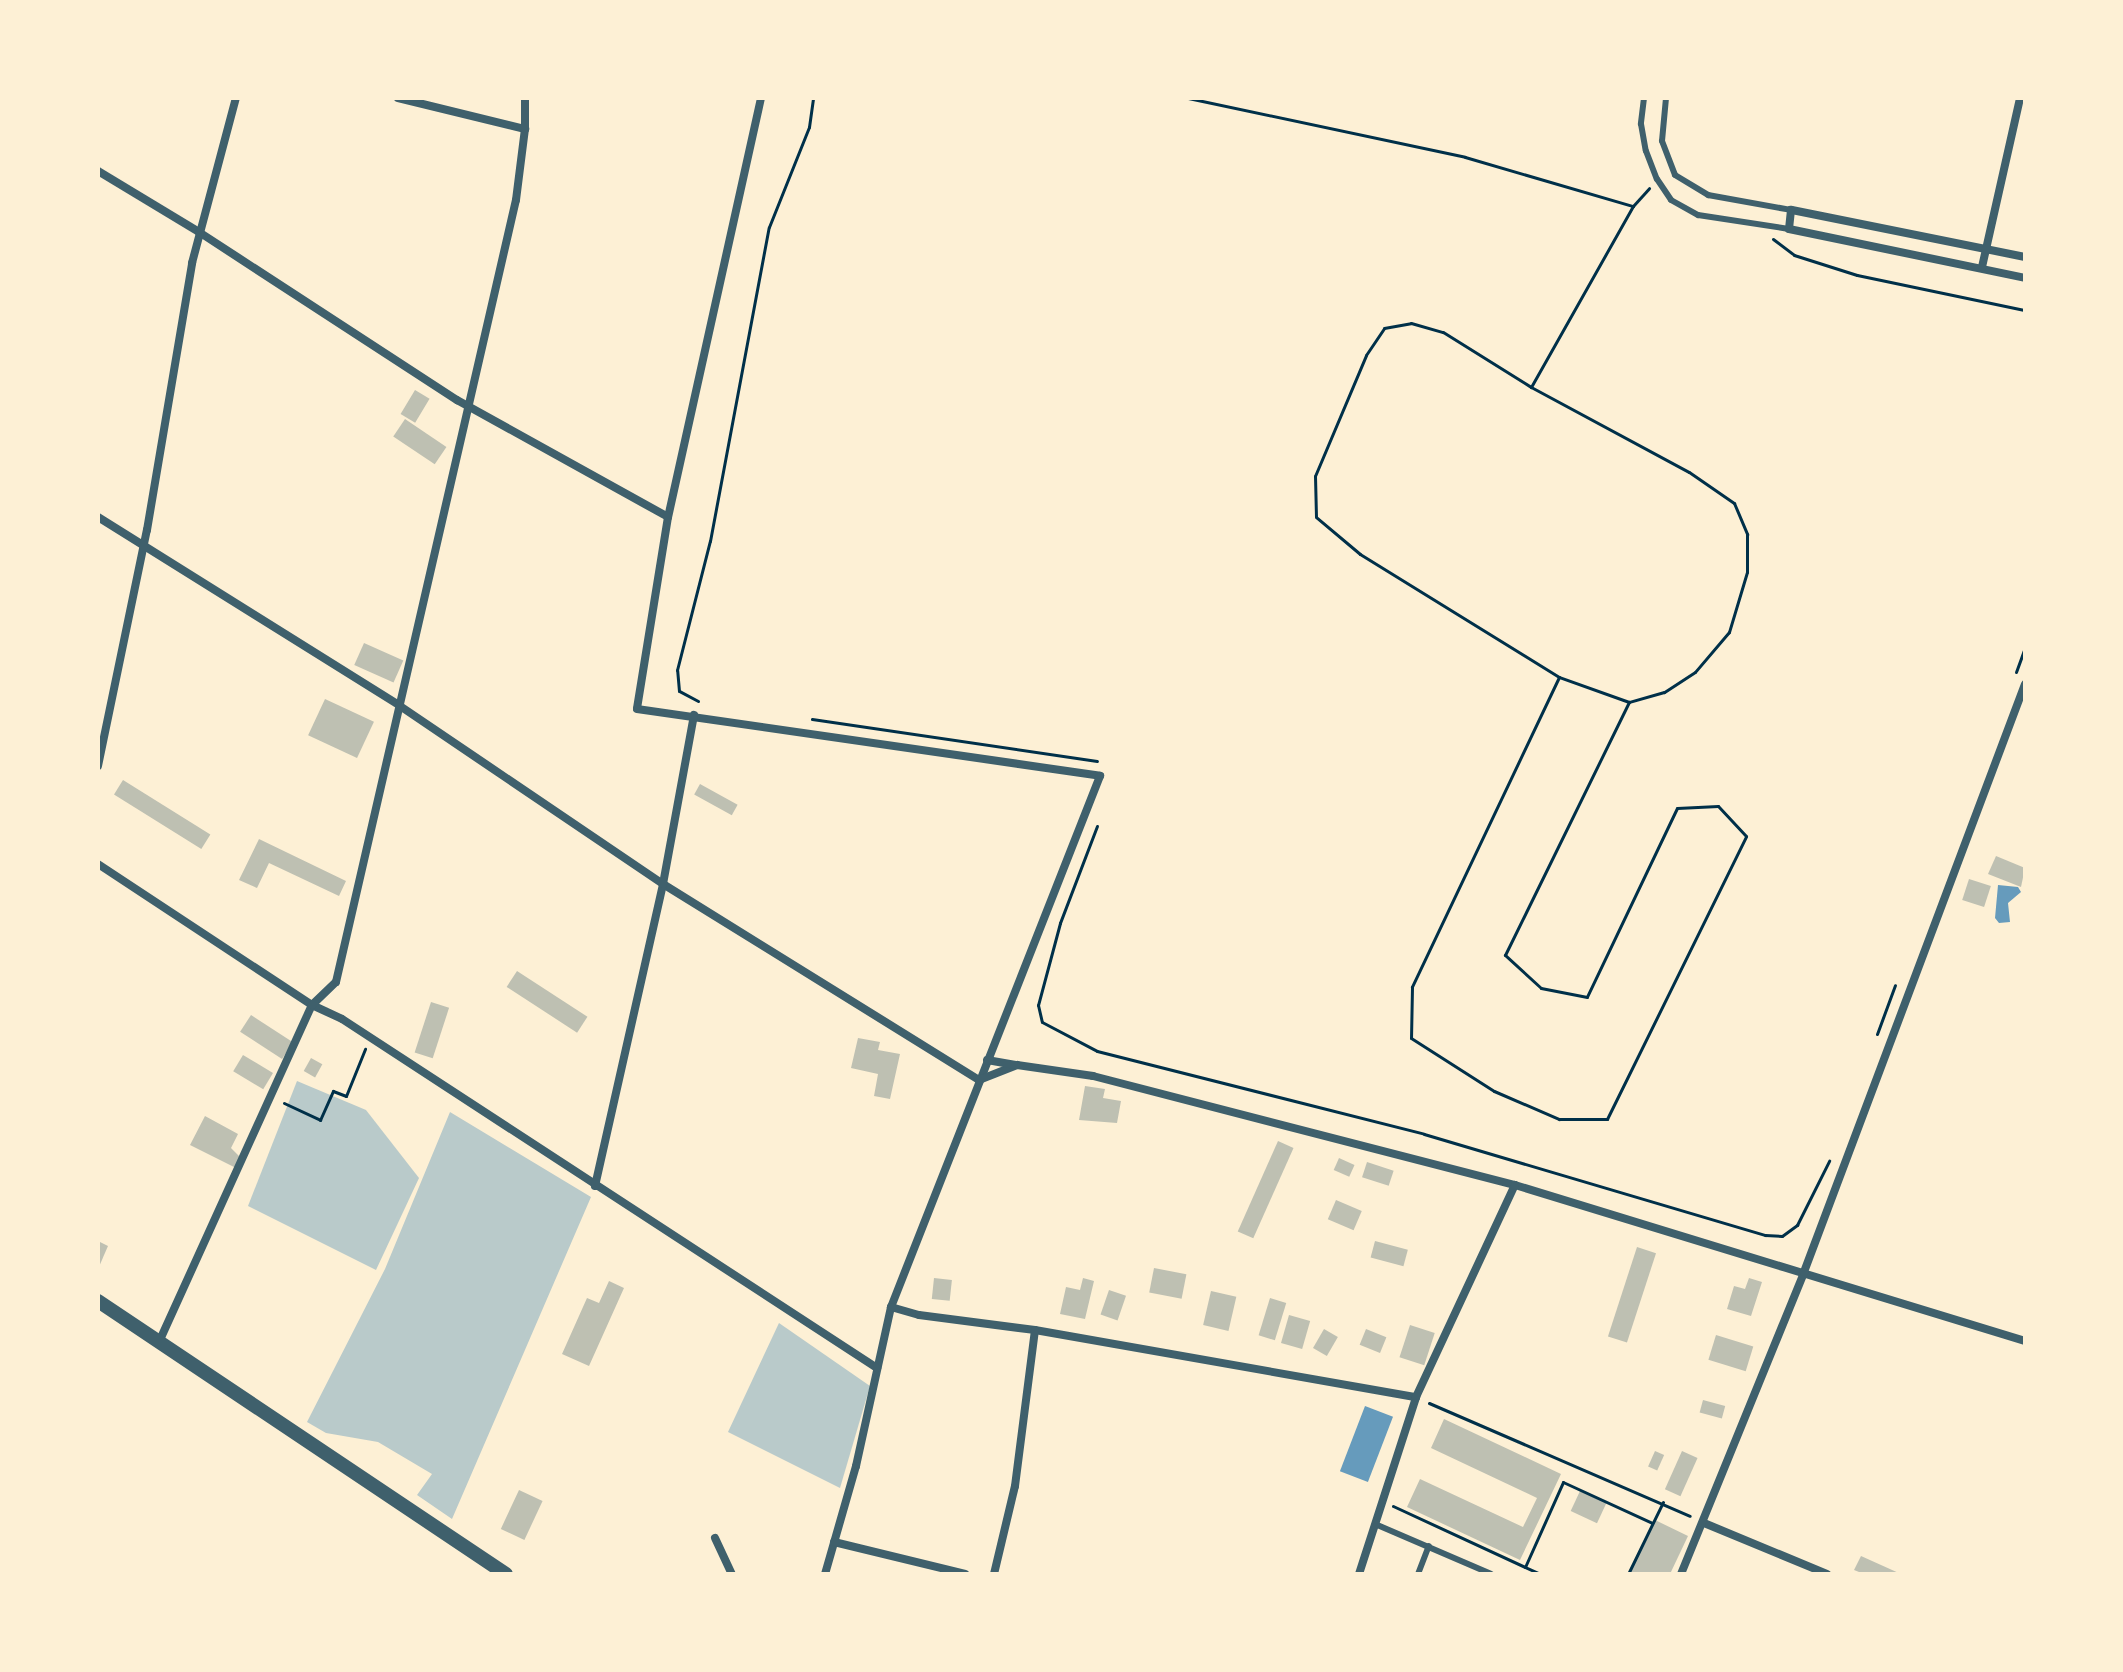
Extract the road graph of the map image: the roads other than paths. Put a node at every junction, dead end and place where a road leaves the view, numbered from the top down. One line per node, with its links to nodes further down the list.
1 (236, 98): 12 (street)
2 (398, 98): 8 (street)
3 (525, 98): 8 (street)
4 (761, 98): 19 (street)
5 (1644, 98): 11 (lane)
6 (1666, 98): 10 (lane)
7 (2020, 98): 13 (street)
8 (525, 129): 17 (street)
9 (98, 171): 12 (street)
10 (1791, 210): 11 (street); 13 (street)
11 (1789, 229): 15 (street)
12 (199, 232): 17 (street); 20 (street)
13 (1987, 247): 14 (street); 15 (street)
14 (2025, 257)
15 (1982, 267): 16 (street)
16 (2025, 278)
17 (468, 406): 19 (street); 22 (street)
18 (98, 517): 20 (street)
19 (668, 517): 23 (street)
20 (143, 546): 22 (street); 24 (street)
21 (2025, 684): 33 (street)
22 (400, 706): 26 (street); 27 (street)
23 (694, 715): 26 (street); 28 (street)
24 (98, 766)
25 (98, 864): 27 (street)
26 (663, 884): 30 (street); 32 (street)
27 (312, 1005): 32 (street); 38 (street)
28 (987, 1060): 29 (street); 30 (street)
29 (1017, 1065): 30 (street); 31 (street)
30 (979, 1080): 35 (street)
31 (1515, 1185): 33 (street); 40 (street)
32 (595, 1186): 39 (street)
33 (1804, 1272): 37 (street); 41 (street)
34 (98, 1301): 38 (street)
35 (891, 1307): 36 (street); 39 (street)
36 (1035, 1330): 40 (street); 50 (street)
37 (2025, 1341)
38 (159, 1342): 46 (street)
39 (877, 1368): 44 (street)
40 (1416, 1397): 42 (street)
41 (1704, 1523): 54 (street); 55 (street)
42 (1375, 1524): 45 (lane); 51 (street)
43 (715, 1538): 47 (street)
44 (834, 1542): 48 (street); 49 (street)
45 (1429, 1546): 52 (lane); 53 (lane)
46 (506, 1574)
47 (732, 1574)
48 (825, 1574)
49 (965, 1574)
50 (994, 1574)
51 (1359, 1574)
52 (1418, 1574)
53 (1491, 1574)
54 (1681, 1574)
55 (1827, 1574)

